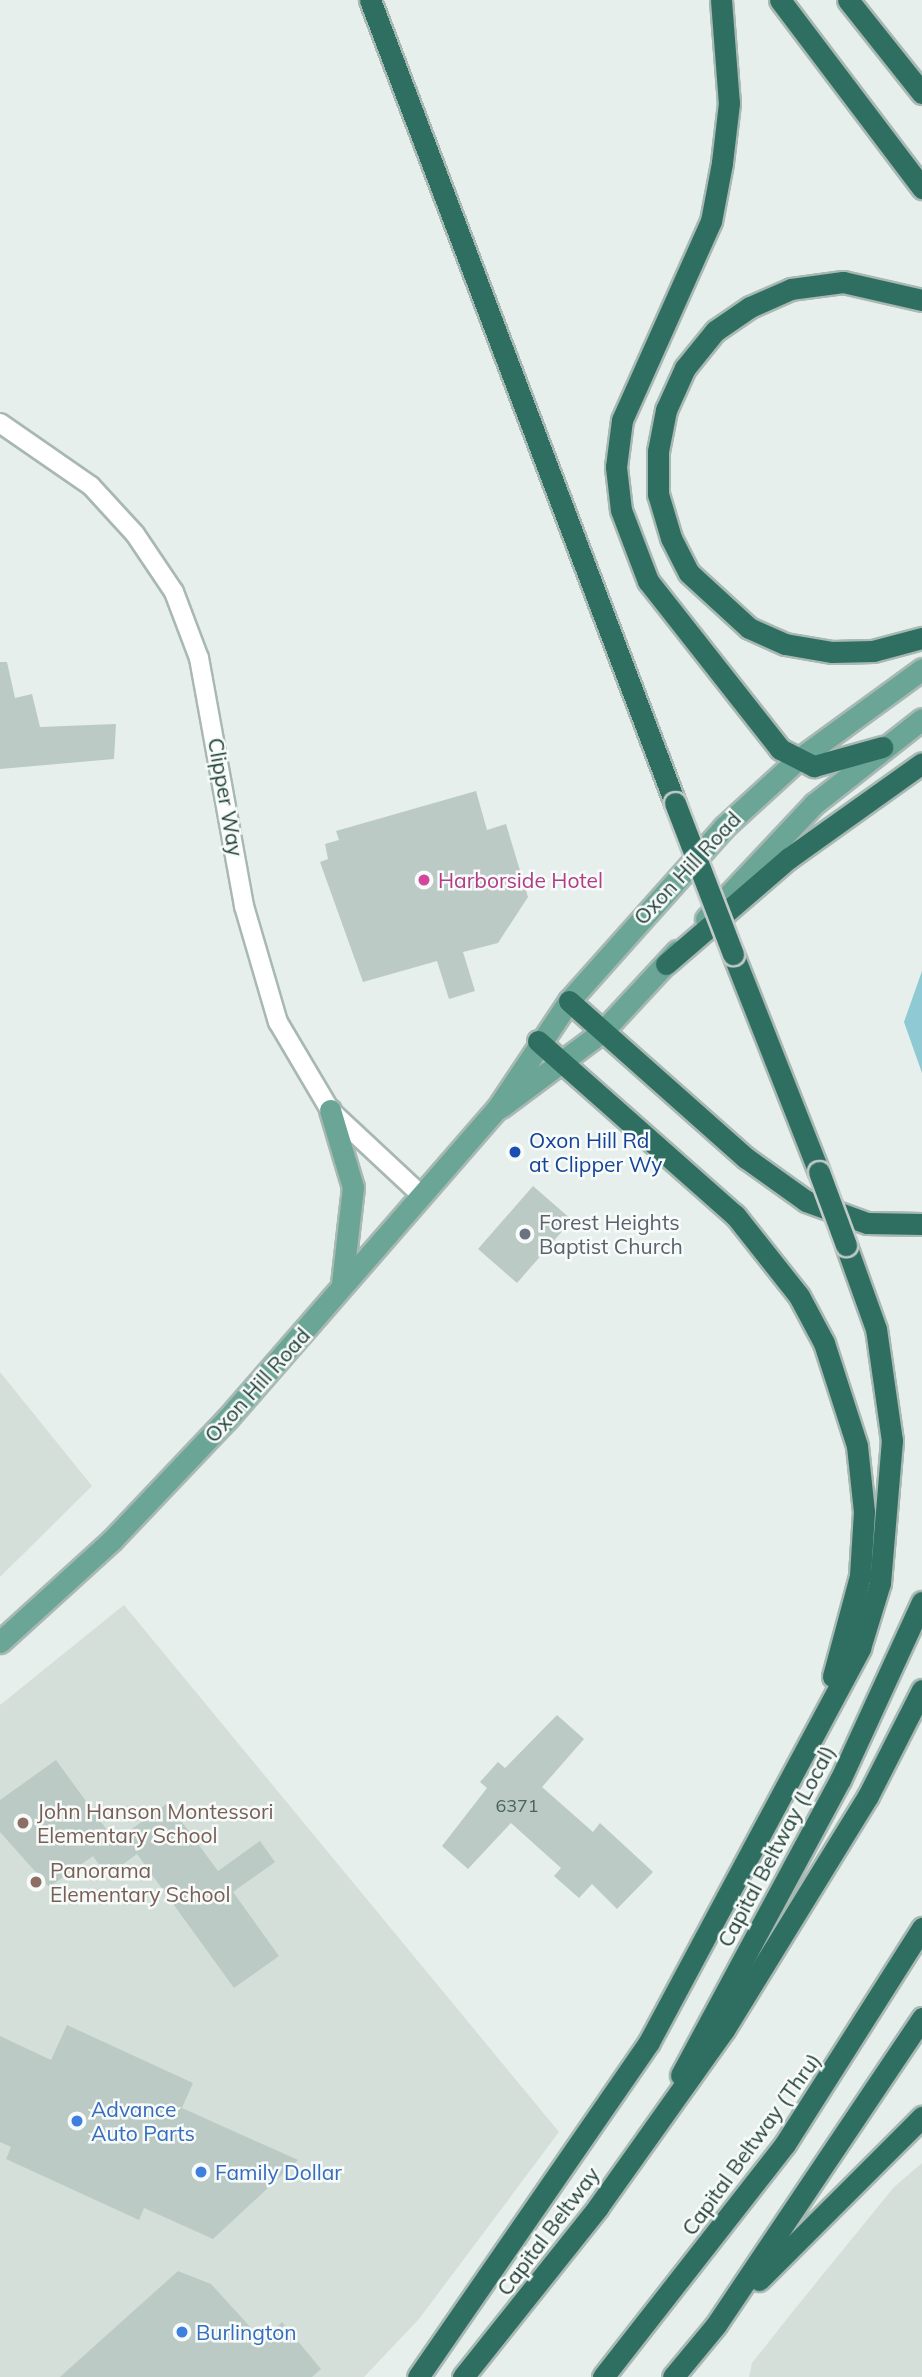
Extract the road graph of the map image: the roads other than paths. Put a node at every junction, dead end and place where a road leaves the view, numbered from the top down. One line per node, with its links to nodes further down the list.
1 (370, 0): 28 (highway, bridge)
2 (720, 0): 13 (highway)
3 (780, 0): 6 (highway)
4 (848, 0): 5 (highway)
5 (922, 93)
6 (922, 188)
7 (922, 300): 9 (highway)
8 (0, 423): 20 (street, Clipper Way)
9 (922, 638)
10 (922, 669): 13 (main road, Oxon Hill Road)
11 (922, 719): 12 (main road, Oxon Hill Road)
12 (882, 747): 13 (highway); 15 (main road, Oxon Hill Road)
13 (796, 761): 16 (main road, Oxon Hill Road)
14 (922, 762): 15 (highway)
15 (666, 964): 17 (main road, Oxon Hill Road)
16 (569, 1001): 17 (highway); 18 (main road, Oxon Hill Road)
17 (603, 1031): 19 (main road, Oxon Hill Road); 23 (highway)
18 (538, 1041): 19 (highway); 21 (main road, Oxon Hill Road)
19 (565, 1065): 21 (main road, Oxon Hill Road); 28 (highway)
20 (330, 1110): 22 (street, Clipper Way); 24 (main road)
21 (496, 1110): 22 (main road, Oxon Hill Road)
22 (421, 1195): 24 (main road, Oxon Hill Road)
23 (922, 1224)
24 (339, 1292): 26 (main road, Oxon Hill Road)
25 (922, 1602): 31 (highway, Capital Beltway (Local))
26 (0, 1643)
27 (922, 1690): 31 (highway)
28 (807, 1755): 34 (highway)
29 (922, 1928): 36 (highway, Capital Beltway (Thru))
30 (922, 2018): 33 (highway)
31 (667, 2109): 35 (highway, Capital Beltway)
32 (922, 2118): 33 (highway)
33 (716, 2325): 37 (highway)
34 (418, 2377)
35 (463, 2377)
36 (603, 2377)
37 (673, 2377)

